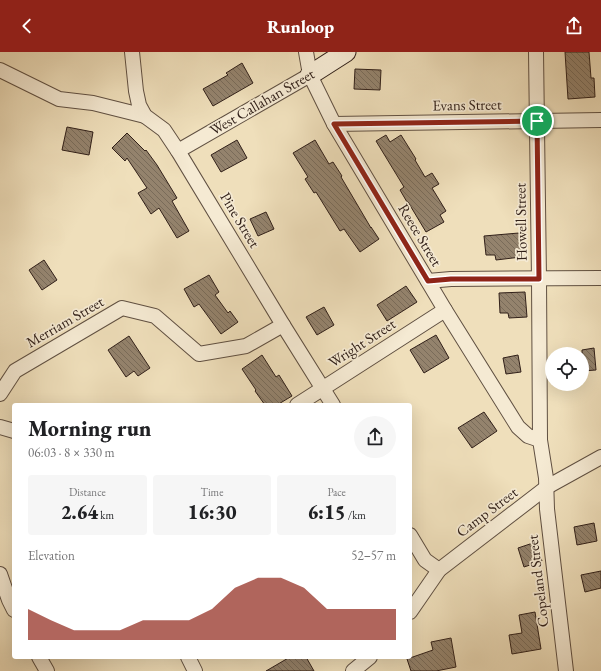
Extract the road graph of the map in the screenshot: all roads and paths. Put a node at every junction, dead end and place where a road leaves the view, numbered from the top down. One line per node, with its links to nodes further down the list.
1 (132, 52): 7 (street)
2 (306, 52): 6 (street, Reece Street)
3 (346, 52): 6 (street, West Callahan Street)
4 (536, 52): 9 (street, Howell Street)
5 (0, 70): 7 (street)
6 (310, 75): 10 (street, Reece Street); 11 (street, West Callahan Street)
7 (145, 116): 11 (street, Pine Street)
8 (601, 120): 9 (street, Evans Street)
9 (537, 121): 10 (street, Evans Street); 13 (street, Howell Street)
10 (334, 124): 14 (street, Reece Street)
11 (178, 151): 16 (street, Pine Street)
12 (601, 278): 13 (street)
13 (539, 279): 14 (street); 23 (street, Howell Street)
14 (428, 281): 15 (street, Reece Street)
15 (445, 310): 17 (street, Wright Street); 23 (street, Reece Street)
16 (283, 325): 17 (street, Pine Street); 18 (street, Merriam Street)
17 (323, 389): 19 (street, Wright Street); 20 (street, Pine Street)
18 (0, 394)
19 (300, 403)
20 (332, 403)
21 (0, 427): 22 (street)
22 (12, 430)
23 (540, 440): 25 (street, Howell Street)
24 (601, 457): 25 (street, Camp Street)
25 (547, 487): 27 (street, Camp Street); 37 (street, Copeland Street)
26 (412, 537): 27 (street)
27 (439, 570): 30 (street, Camp Street)
28 (0, 574): 29 (street)
29 (12, 606)
30 (412, 609)
31 (40, 659): 34 (street)
32 (189, 659): 35 (street)
33 (368, 659): 36 (street)
34 (47, 671)
35 (195, 671)
36 (353, 671)
37 (566, 671)

